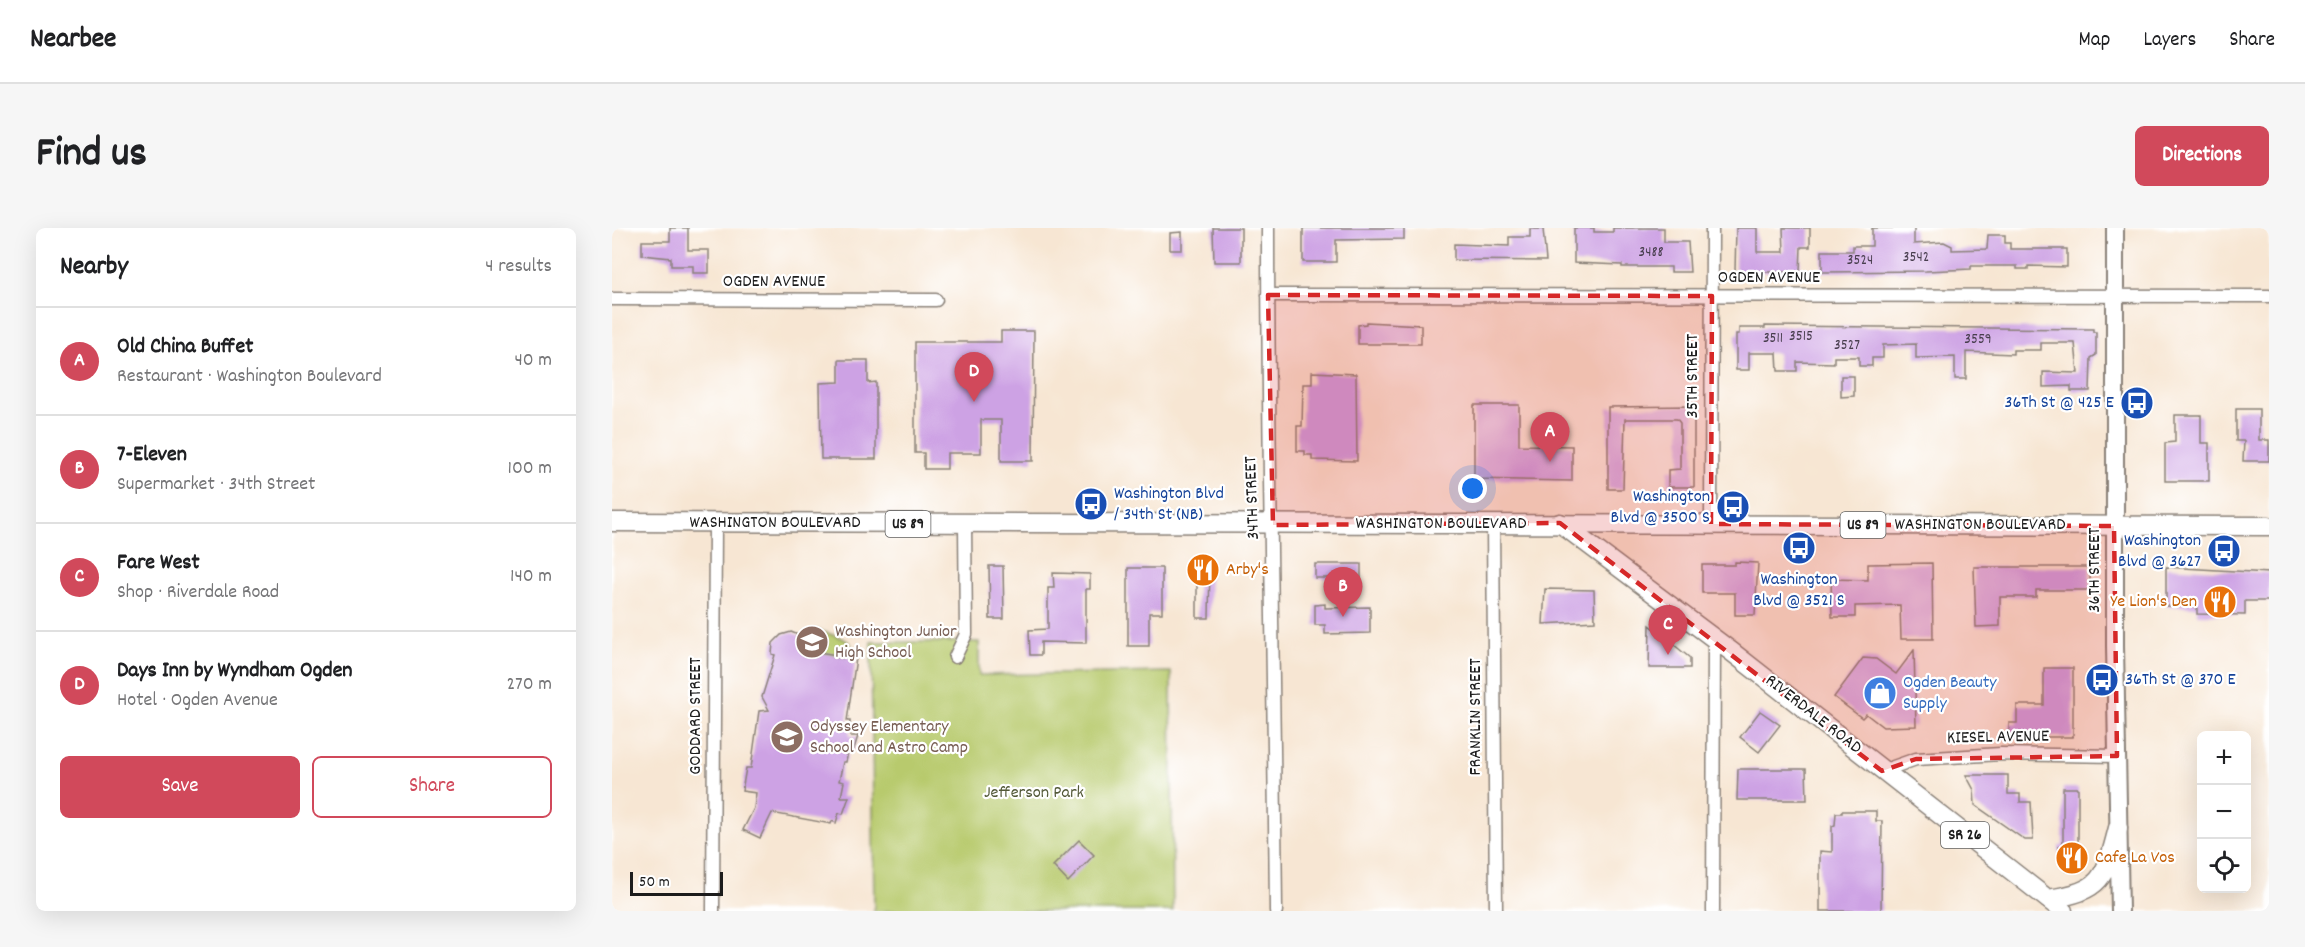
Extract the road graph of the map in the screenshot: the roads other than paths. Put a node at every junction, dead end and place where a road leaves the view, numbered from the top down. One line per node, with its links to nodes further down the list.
1 (1269, 228): 4 (street, 34TH STREET)
2 (1712, 228): 5 (street, 35TH STREET)
3 (2115, 228): 6 (main road, 36TH STREET)
4 (1268, 295): 5 (street, OGDEN AVENUE); 16 (street, 34TH STREET)
5 (1712, 296): 6 (street, OGDEN AVENUE); 15 (street, 35TH STREET)
6 (2114, 296): 7 (street, OGDEN AVENUE); 17 (main road, 36TH STREET)
7 (2269, 296)
8 (612, 299): 9 (street, OGDEN AVENUE)
9 (936, 300)
10 (612, 522): 11 (main road, WASHINGTON BOULEVARD / US 89)
11 (715, 522): 14 (main road, WASHINGTON BOULEVARD / US 89); 25 (street, GODDARD STREET)
12 (1493, 523): 13 (main road, WASHINGTON BOULEVARD / US 89); 16 (main road, WASHINGTON BOULEVARD / US 89); 27 (street, FRANKLIN STREET)
13 (1560, 523): 15 (main road, WASHINGTON BOULEVARD / US 89); 19 (main road, RIVERDALE ROAD / SR 26)
14 (965, 524): 16 (main road, WASHINGTON BOULEVARD / US 89); 20 (street)
15 (1711, 524): 17 (main road, WASHINGTON BOULEVARD / US 89)
16 (1273, 525): 26 (street, 34TH STREET)
17 (2114, 526): 18 (main road, WASHINGTON BOULEVARD / US 89); 21 (main road, 36TH STREET)
18 (2269, 526)
19 (1714, 638): 22 (main road, RIVERDALE ROAD / SR 26); 28 (street)
20 (955, 657)
21 (2117, 756): 22 (street, KIESEL AVENUE); 23 (main road, 36TH STREET)
22 (1882, 771): 24 (main road, RIVERDALE ROAD / SR 26)
23 (2118, 828): 24 (main road); 30 (main road, 36TH STREET)
24 (2048, 899): 29 (main road, RIVERDALE ROAD / SR 26)
25 (713, 911)
26 (1276, 911)
27 (1496, 911)
28 (1713, 911)
29 (2063, 911)
30 (2120, 911)

